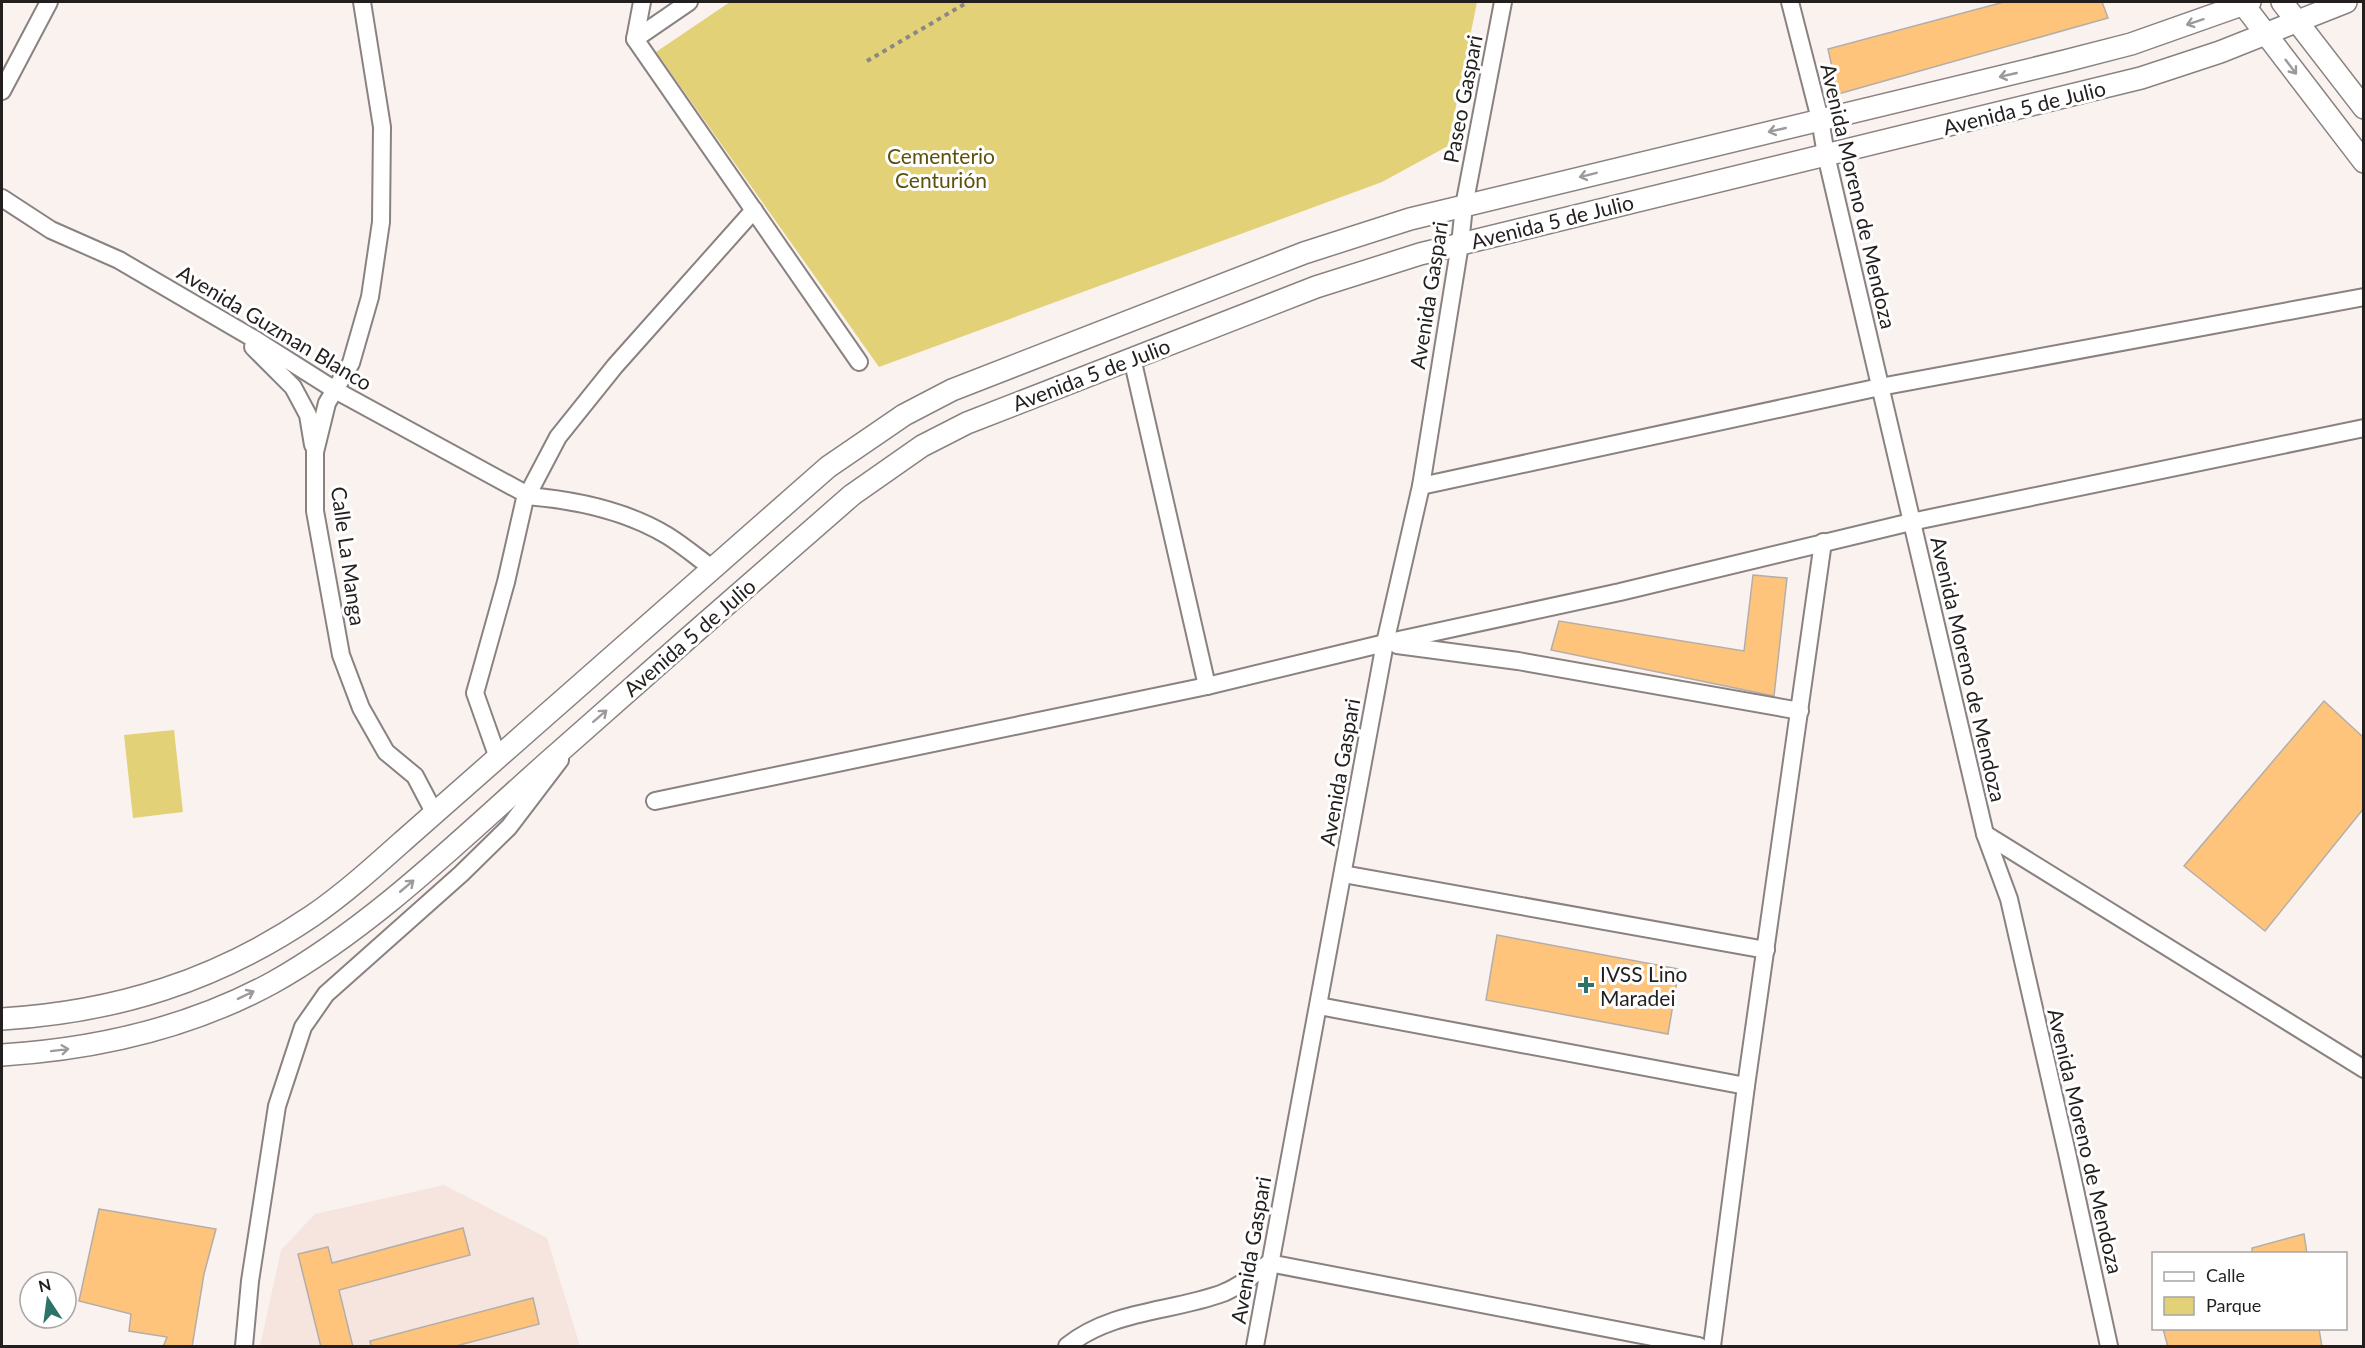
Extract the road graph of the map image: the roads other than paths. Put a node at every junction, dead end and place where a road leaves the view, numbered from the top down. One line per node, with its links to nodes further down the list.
1 (49, 2): 13 (street)
2 (362, 2): 27 (street, Calle La Manga)
3 (642, 2): 12 (street)
4 (689, 2): 12 (street)
5 (1503, 2): 19 (street, Paseo Gaspari)
6 (1790, 2): 15 (street, Avenida Moreno de Mendoza)
7 (2244, 2): 11 (street); 15 (street, Avenida 5 de Julio, one-way to 15)
8 (2282, 2): 10 (street)
9 (2346, 2): 10 (street, Avenida 5 de Julio)
10 (2298, 22): 11 (street, Avenida 5 de Julio); 14 (street)
11 (2266, 34): 16 (street, Avenida 5 de Julio); 17 (street, one-way to 17)
12 (635, 39): 20 (street)
13 (2, 91)
14 (2364, 108)
15 (1820, 119): 16 (street, Avenida Moreno de Mendoza); 19 (street, Avenida 5 de Julio, one-way to 19)
16 (1826, 155): 21 (street, Avenida 5 de Julio); 26 (street, Avenida Moreno de Mendoza)
17 (2364, 162)
18 (2, 198): 23 (street, Avenida Guzman Blanco)
19 (1464, 206): 21 (street, Avenida Gaspari); 34 (street, Avenida 5 de Julio)
20 (754, 210): 25 (street); 31 (street)
21 (1460, 244): 24 (street, Avenida 5 de Julio); 30 (street, Avenida Gaspari)
22 (2364, 297): 26 (street)
23 (226, 322): 27 (street, Avenida Guzman Blanco); 29 (street)
24 (1132, 358): 36 (street); 38 (street, Avenida 5 de Julio, one-way to 24)
25 (859, 362)
26 (1880, 387): 30 (street); 32 (street, Avenida Moreno de Mendoza)
27 (334, 390): 29 (street, Calle La Manga); 31 (street, Avenida Guzman Blanco)
28 (2364, 428): 32 (street)
29 (315, 452): 41 (street, Calle La Manga)
30 (1421, 486): 35 (street, Avenida Gaspari)
31 (526, 495): 34 (street); 39 (street)
32 (1911, 522): 33 (street); 42 (street, Avenida Moreno de Mendoza)
33 (1822, 542): 35 (street); 37 (street)
34 (713, 569): 39 (street, Avenida 5 de Julio)
35 (1385, 643): 36 (street); 37 (street); 43 (street, Avenida Gaspari)
36 (1207, 686): 40 (street)
37 (1800, 711): 44 (street)
38 (579, 734): 47 (street, Avenida 5 de Julio, one-way to 38); 51 (street)
39 (498, 758): 41 (street, Avenida 5 de Julio)
40 (655, 801)
41 (435, 814): 46 (street, Avenida 5 de Julio)
42 (1985, 834): 48 (street); 56 (street, Avenida Moreno de Mendoza)
43 (1343, 874): 44 (street); 45 (street, Avenida Gaspari)
44 (1766, 950): 49 (street)
45 (1319, 1006): 49 (street); 50 (street, Avenida Gaspari)
46 (2, 1019)
47 (2, 1055)
48 (2364, 1069)
49 (1746, 1086): 55 (street)
50 (1269, 1263): 52 (street); 53 (street, Avenida Gaspari); 54 (street)
51 (244, 1347)
52 (1067, 1347)
53 (1255, 1347)
54 (1699, 1347)
55 (1712, 1347)
56 (2109, 1347)

